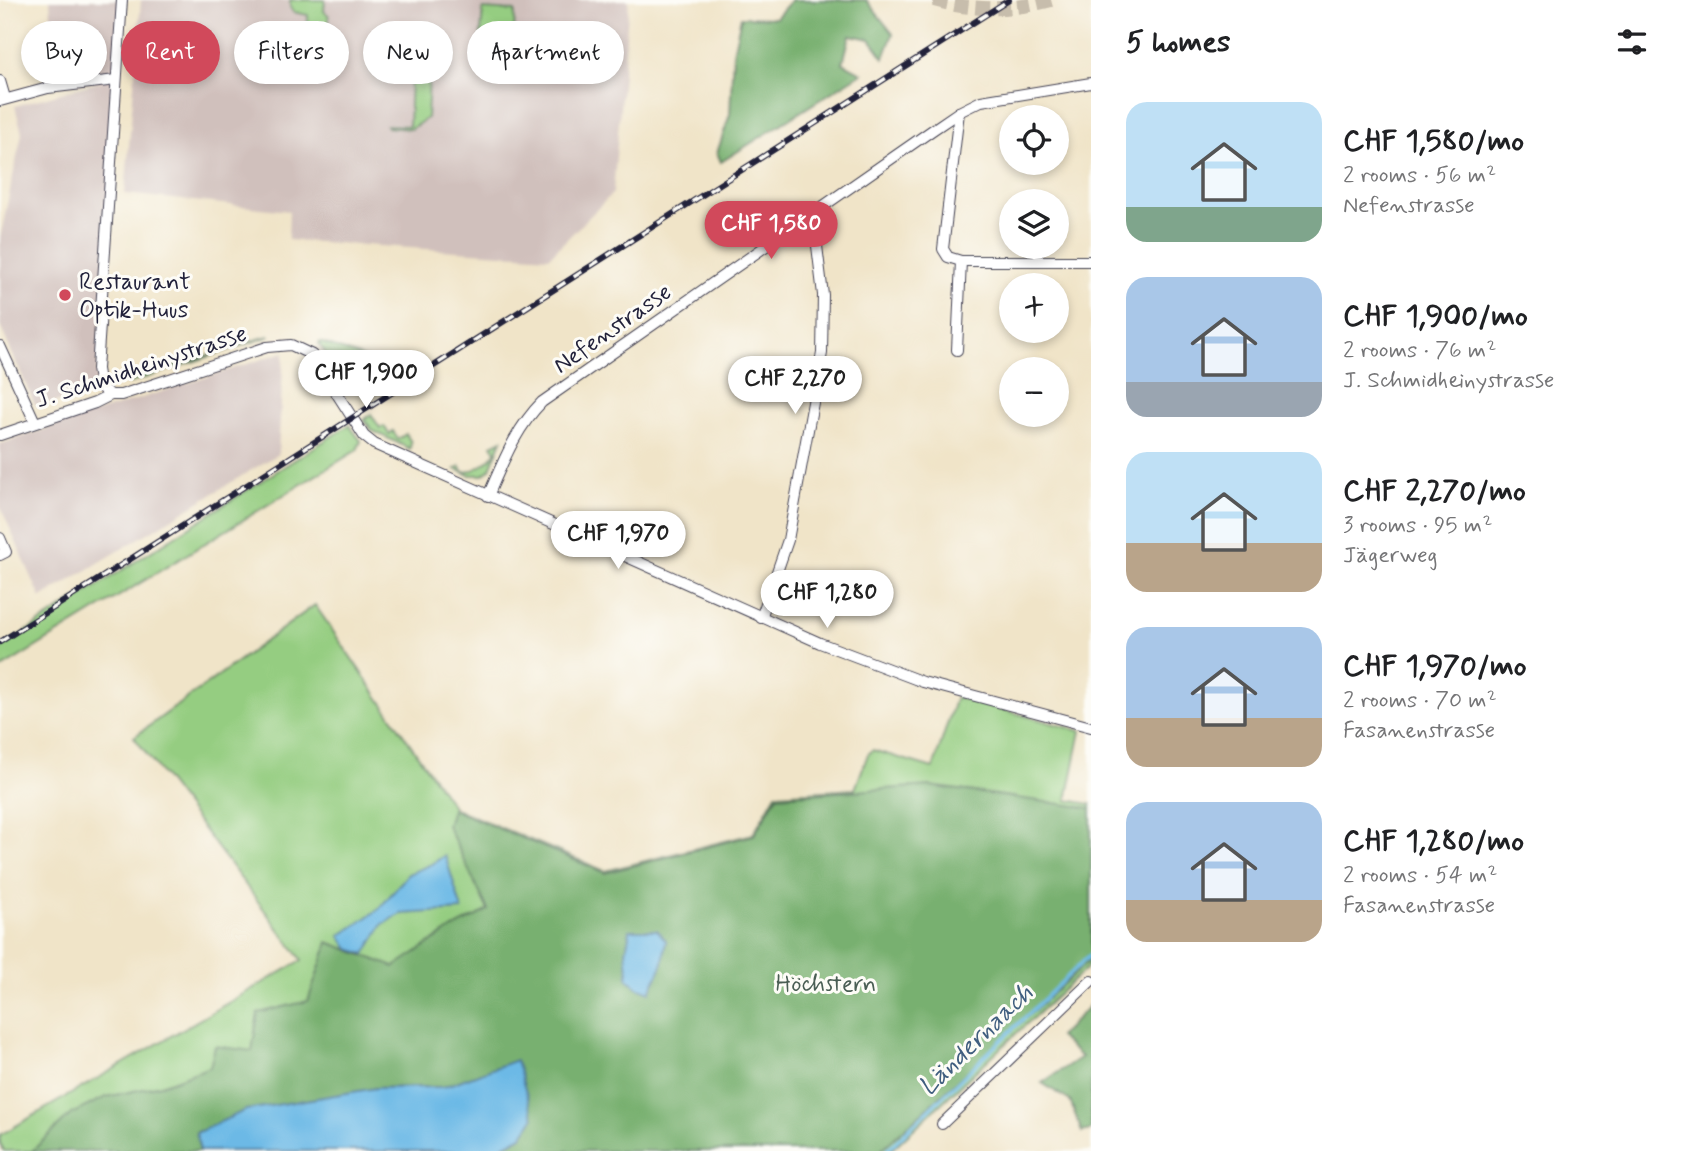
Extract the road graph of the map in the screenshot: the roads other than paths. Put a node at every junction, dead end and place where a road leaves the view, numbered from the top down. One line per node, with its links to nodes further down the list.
1 (122, 0): 3 (street)
2 (0, 80): 5 (street)
3 (116, 80): 5 (street); 12 (street)
4 (1091, 83): 6 (street, Nefenstrasse)
5 (2, 99)
6 (959, 112): 7 (street, Nefenstrasse); 8 (street)
7 (813, 213): 15 (street, Nefenstrasse); 18 (street)
8 (961, 261): 9 (street); 11 (street)
9 (1091, 261)
10 (0, 346): 13 (street)
11 (957, 350)
12 (111, 395): 13 (street, J. Schmidheinystrasse); 15 (street, J. Schmidheinystrasse)
13 (35, 422): 14 (street, J. Schmidheinystrasse)
14 (0, 435)
15 (488, 496): 18 (street)
16 (0, 538): 17 (street)
17 (0, 555)
18 (761, 618): 19 (street)
19 (1091, 727)
20 (1091, 981): 21 (street)
21 (942, 1124)

